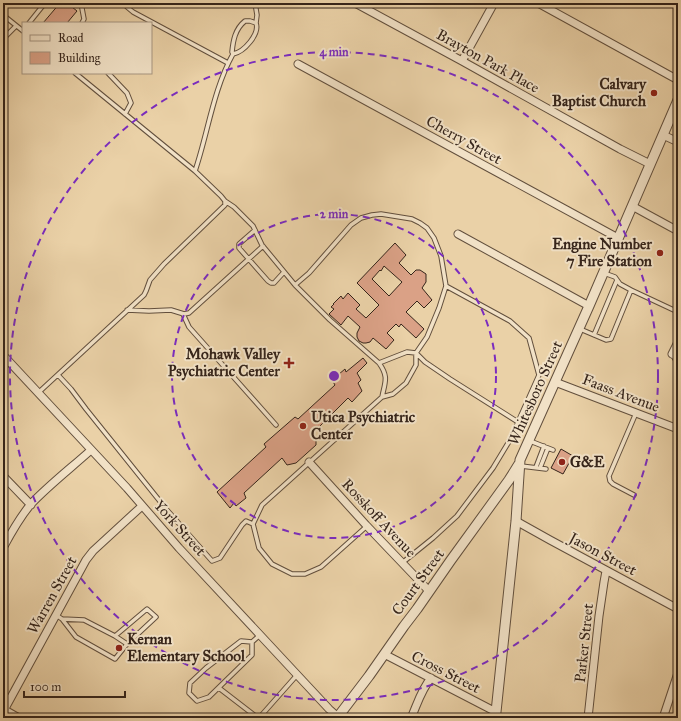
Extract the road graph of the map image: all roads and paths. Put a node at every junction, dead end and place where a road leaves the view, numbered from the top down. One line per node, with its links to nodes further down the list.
1 (45, 3): 9 (lane)
2 (81, 3): 10 (lane)
3 (126, 3): 11 (lane)
4 (255, 3): 13 (lane)
5 (355, 3): 18 (street, Brayton Park Place)
6 (494, 3): 18 (street)
7 (538, 3): 23 (street)
8 (3, 15): 14 (lane)
9 (30, 22)
10 (83, 22)
11 (152, 22)
12 (152, 22): 19 (lane)
13 (256, 23): 17 (lane); 17 (lane)
14 (16, 26): 15 (lane); 16 (lane)
15 (22, 30)
16 (3, 39)
17 (233, 54): 19 (lane)
18 (462, 61): 28 (street, Brayton Park Place)
19 (228, 63): 29 (lane)
20 (298, 64): 35 (street, Cherry Street)
21 (76, 74): 25 (lane)
22 (109, 74): 25 (lane)
23 (678, 80)
24 (678, 100): 26 (street, Whitesboro Street)
25 (125, 114): 29 (lane)
26 (663, 135): 27 (street); 28 (street, Whitesboro Street)
27 (678, 142)
28 (650, 164): 31 (street, Whitesboro Street)
29 (195, 171): 30 (lane)
30 (225, 202): 32 (lane); 45 (lane)
31 (632, 206): 33 (street); 35 (street, Whitesboro Street)
32 (255, 230): 36 (lane); 37 (lane)
33 (678, 231)
34 (458, 234): 44 (street)
35 (618, 238): 39 (street, Whitesboro Street)
36 (263, 246): 37 (lane); 38 (lane)
37 (249, 259): 38 (lane); 47 (lane)
38 (284, 272): 41 (lane)
39 (603, 272): 40 (lane); 44 (street, Whitesboro Street)
40 (617, 280): 43 (lane); 49 (lane)
41 (295, 285): 42 (lane); 54 (lane)
42 (446, 286): 51 (lane); 61 (lane)
43 (631, 290): 46 (lane); 49 (lane)
44 (589, 306): 48 (street, Whitesboro Street)
45 (127, 310): 47 (lane); 56 (lane)
46 (678, 312)
47 (183, 314): 62 (lane)
48 (579, 329): 49 (lane); 57 (street, Whitesboro Street)
49 (594, 335)
50 (678, 342): 52 (street)
51 (416, 353): 54 (lane); 59 (lane); 61 (lane)
52 (672, 354): 55 (lane)
53 (3, 355): 58 (street, York Street)
54 (379, 363): 59 (lane)
55 (678, 364)
56 (58, 375): 58 (lane); 79 (lane)
57 (555, 382): 60 (street, Faass Avenue); 64 (street, Whitesboro Street)
58 (38, 393): 67 (street, York Street)
59 (382, 398): 69 (lane)
60 (636, 413): 63 (street, Faass Avenue); 75 (lane)
61 (518, 422): 82 (lane)
62 (276, 425)
63 (678, 429)
64 (529, 441): 65 (lane); 70 (street, Whitesboro Street)
65 (544, 446): 66 (lane); 71 (lane)
66 (548, 448): 68 (lane); 72 (lane)
67 (91, 450): 76 (street); 77 (street, York Street)
68 (553, 450)
69 (309, 462): 79 (lane); 80 (street, Rosskoff Avenue)
70 (520, 463): 71 (lane); 78 (street, Whitesboro Street); 84 (street, Court Street)
71 (536, 467): 72 (lane)
72 (540, 468): 73 (lane)
73 (546, 468)
74 (3, 476): 76 (street)
75 (634, 495)
76 (31, 505): 81 (street)
77 (142, 506): 86 (street, Warren Street); 88 (street, York Street)
78 (516, 521): 83 (street, Jason Street); 98 (street, Whitesboro Street)
79 (253, 524): 80 (lane)
80 (367, 526): 82 (street, Rosskoff Avenue)
81 (3, 548)
82 (402, 562): 84 (street, Rosskoff Avenue)
83 (606, 571): 85 (street, Jason Street); 103 (street, Parker Street)
84 (430, 591): 92 (street, Court Street)
85 (678, 609)
86 (55, 615): 87 (lane); 97 (street, Warren Street)
87 (62, 619): 89 (lane); 91 (lane)
88 (260, 635): 90 (lane); 94 (street, York Street)
89 (116, 636): 91 (lane); 91 (lane)
90 (252, 642): 96 (lane); 96 (lane)
91 (127, 644)
92 (384, 654): 95 (street, Cross Street); 101 (street, Court Street)
93 (678, 673): 104 (street)
94 (297, 675): 100 (lane); 101 (street, York Street)
95 (431, 678): 98 (street, Cross Street); 102 (street)
96 (219, 688): 100 (lane)
97 (3, 710): 99 (street)
98 (495, 715)
99 (19, 718)
100 (258, 718)
101 (338, 718)
102 (411, 718)
103 (588, 718)
104 (663, 718)

